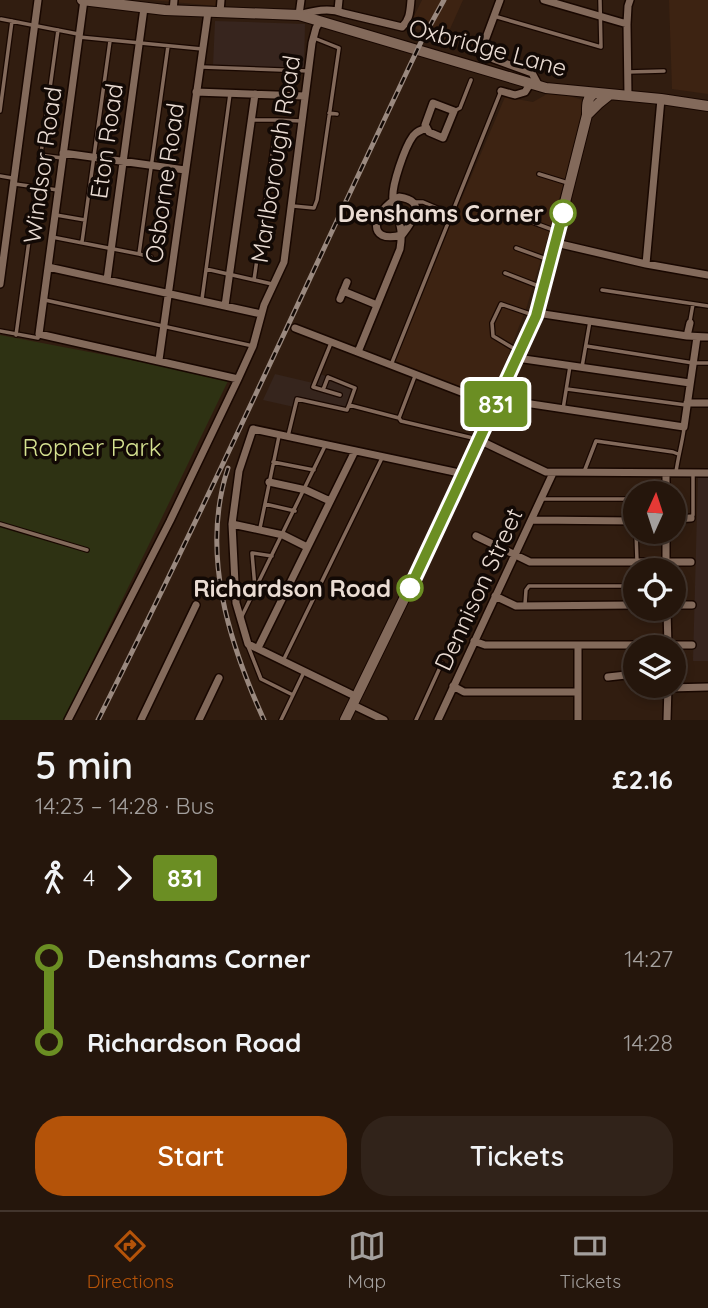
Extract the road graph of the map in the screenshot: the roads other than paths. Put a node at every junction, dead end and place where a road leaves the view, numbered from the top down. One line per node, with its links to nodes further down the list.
1 (38, 0): 23 (street)
2 (83, 0): 12 (street, Oxbridge Lane); 25 (street, Windsor Road)
3 (221, 0): 15 (street)
4 (301, 0): 16 (street)
5 (340, 0): 13 (street)
6 (411, 0): 13 (street)
7 (500, 0): 19 (street)
8 (544, 0): 18 (street)
9 (600, 0): 18 (lane)
10 (630, 0): 22 (street)
11 (174, 5): 12 (street, Oxbridge Lane); 14 (street, Oxbridge Lane)
12 (144, 8): 28 (street, Eton Road)
13 (338, 10): 17 (street)
14 (208, 12): 15 (street, Oxbridge Lane); 30 (street, Osborne Road)
15 (220, 12): 16 (street, Oxbridge Lane)
16 (299, 15): 17 (street, Oxbridge Lane)
17 (320, 15): 26 (street, Marlborough Road); 36 (street, Oxbridge Lane)
18 (599, 15): 19 (lane); 22 (street)
19 (494, 16): 36 (street)
20 (1, 19): 21 (lane)
21 (12, 21): 23 (lane); 50 (lane)
22 (627, 24): 34 (street)
23 (35, 25): 24 (lane); 67 (street)
24 (58, 30): 25 (lane); 59 (lane)
25 (79, 36): 27 (lane); 60 (street, Windsor Road)
26 (314, 38): 32 (street, Marlborough Road); 52 (lane)
27 (110, 41): 28 (lane); 61 (lane)
28 (140, 44): 29 (lane); 62 (street, Eton Road)
29 (168, 46): 30 (lane); 63 (lane)
30 (203, 48): 31 (street, Osborne Road)
31 (200, 67): 32 (lane); 39 (street, Osborne Road)
32 (309, 71): 44 (street, Marlborough Road)
33 (664, 71): 34 (lane)
34 (628, 72): 45 (street)
35 (471, 80): 51 (lane)
36 (535, 85): 37 (street); 38 (street, Oxbridge Lane)
37 (501, 91): 129 (lane)
38 (566, 91): 40 (street, Oxbridge Lane); 54 (street)
39 (196, 92): 41 (street); 64 (street, Osborne Road)
40 (594, 93): 43 (street, Oxbridge Lane); 54 (street)
41 (230, 94): 42 (street); 89 (lane)
42 (255, 94): 44 (street); 55 (street)
43 (610, 94): 45 (street, Oxbridge Lane); 54 (street)
44 (305, 96): 57 (street, Marlborough Road)
45 (628, 96): 46 (street, Oxbridge Lane)
46 (661, 99): 49 (street, Oxbridge Lane); 87 (street)
47 (425, 100): 48 (lane)
48 (433, 103): 51 (street); 58 (street)
49 (708, 106)
50 (0, 111)
51 (454, 111): 58 (street)
52 (330, 113): 53 (lane); 73 (lane)
53 (337, 114)
54 (587, 115): 68 (street)
55 (252, 120): 56 (lane); 91 (street)
56 (277, 120): 57 (lane); 94 (lane)
57 (302, 121): 73 (street, Marlborough Road)
58 (427, 128): 71 (street)
59 (40, 155): 60 (lane); 69 (lane)
60 (63, 156): 61 (street); 70 (street, Windsor Road)
61 (94, 157): 62 (street); 77 (lane)
62 (122, 161): 63 (street); 82 (street, Eton Road)
63 (152, 165): 64 (street); 84 (lane)
64 (185, 170): 101 (street, Osborne Road)
65 (539, 174): 68 (lane)
66 (0, 176): 67 (lane)
67 (14, 181): 69 (lane); 96 (street)
68 (570, 184): 80 (street)
69 (35, 187): 70 (lane); 117 (lane)
70 (58, 190): 75 (street, Windsor Road)
71 (393, 200): 72 (street); 78 (street); 78 (street)
72 (414, 202): 74 (lane); 78 (street)
73 (291, 205): 97 (street, Marlborough Road)
74 (444, 211)
75 (55, 215): 77 (lane); 79 (street, Windsor Road)
76 (524, 219): 80 (lane)
77 (85, 220): 81 (lane)
78 (402, 236): 106 (street)
79 (52, 237): 81 (lane); 88 (street, Windsor Road)
80 (557, 237): 86 (street); 87 (street)
81 (82, 242): 82 (lane)
82 (111, 248): 84 (lane); 93 (street, Eton Road)
83 (516, 248): 86 (lane)
84 (139, 254): 85 (lane)
85 (151, 257)
86 (551, 261): 98 (street)
87 (646, 264): 92 (street)
88 (48, 267): 93 (street); 103 (street, Windsor Road)
89 (206, 269): 91 (lane); 104 (lane)
90 (505, 273): 98 (lane)
91 (230, 275): 94 (lane); 107 (street)
92 (708, 275)
93 (107, 279): 101 (street)
94 (254, 280): 97 (lane)
95 (347, 282): 100 (street)
96 (0, 284)
97 (273, 284): 109 (street, Marlborough Road)
98 (543, 288): 110 (street)
99 (602, 290): 105 (lane)
100 (343, 291): 102 (street); 106 (street)
101 (167, 293): 104 (street); 113 (street, Osborne Road)
102 (340, 299)
103 (43, 300): 113 (lane); 116 (street, Windsor Road)
104 (202, 300): 107 (street)
105 (693, 304): 108 (lane); 112 (lane)
106 (377, 305): 124 (street)
107 (225, 306): 109 (street)
108 (708, 306)
109 (261, 314): 122 (street, Marlborough Road)
110 (536, 314): 111 (street); 125 (street); 125 (lane)
111 (590, 321): 118 (street); 123 (lane)
112 (690, 323): 118 (street)
113 (163, 326): 122 (lane); 126 (street, Osborne Road)
114 (295, 328): 121 (street)
115 (0, 331): 117 (lane)
116 (38, 334): 117 (lane); 126 (street)
117 (16, 335)
118 (687, 336): 119 (street)
119 (697, 337): 120 (street); 127 (street)
120 (708, 337)
121 (331, 342): 124 (street); 136 (lane)
122 (253, 346): 133 (street, Marlborough Road)
123 (586, 346): 127 (lane); 131 (lane)
124 (358, 352): 129 (street)
125 (519, 355): 130 (street); 138 (street)
126 (159, 360): 133 (street)
127 (693, 363): 128 (lane); 134 (street)
128 (708, 363)
129 (391, 365): 132 (street)
130 (570, 366): 131 (street); 135 (lane)
131 (582, 367): 134 (street)
132 (416, 374): 138 (street); 143 (lane)
133 (238, 379): 214 (street, Marlborough Road)
134 (690, 383): 140 (street)
135 (566, 388): 140 (lane); 142 (lane)
136 (323, 390): 137 (lane); 141 (lane)
137 (340, 395)
138 (496, 402): 142 (street); 147 (street)
139 (708, 403): 140 (street)
140 (687, 404): 144 (street)
141 (349, 405): 143 (lane); 146 (lane)
142 (563, 409): 144 (street)
143 (399, 418): 147 (lane)
144 (684, 427): 150 (lane)
145 (279, 434): 146 (street); 152 (lane); 174 (street)
146 (288, 436): 148 (street)
147 (479, 440): 154 (street); 160 (street)
148 (326, 444): 149 (street); 153 (lane)
149 (355, 450): 151 (street); 166 (street)
150 (678, 454): 155 (lane); 157 (lane)
151 (382, 456): 160 (street); 201 (lane)
152 (273, 463): 153 (lane); 162 (lane)
153 (314, 470): 163 (lane)
154 (553, 473): 155 (street); 164 (street, Dennison Street)
155 (584, 473): 156 (street)
156 (666, 473): 157 (street); 161 (street)
157 (676, 473): 158 (street)
158 (693, 473): 159 (street); 170 (lane)
159 (708, 473)
160 (464, 474): 213 (street)
161 (666, 481)
162 (269, 482): 163 (street); 167 (lane)
163 (305, 490): 166 (street); 168 (lane)
164 (542, 499): 165 (lane); 171 (street, Dennison Street)
165 (623, 499)
166 (330, 501): 178 (street)
167 (265, 504): 168 (lane); 175 (lane)
168 (295, 511): 176 (lane)
169 (686, 518): 170 (street)
170 (691, 518)
171 (532, 520): 172 (street); 180 (street, Dennison Street)
172 (623, 520)
173 (0, 524): 179 (lane)
174 (232, 524): 175 (street); 193 (street)
175 (259, 529): 176 (street)
176 (283, 535): 178 (street); 181 (lane)
177 (476, 536): 180 (street)
178 (307, 547): 200 (street)
179 (87, 550)
180 (515, 555): 183 (street); 187 (street, Dennison Street)
181 (272, 556): 186 (lane); 186 (lane)
182 (691, 562): 184 (street)
183 (623, 563)
184 (686, 563)
185 (623, 586): 192 (lane)
186 (256, 590): 193 (lane)
187 (495, 596): 192 (street); 194 (street, Dennison Street)
188 (196, 605): 215 (street)
189 (686, 605): 190 (street)
190 (692, 605)
191 (623, 606): 192 (street)
192 (525, 607)
193 (240, 621): 195 (street)
194 (474, 641): 196 (street); 207 (street, Dennison Street)
195 (248, 644): 200 (street); 211 (lane)
196 (578, 645): 197 (street); 210 (street)
197 (623, 645)
198 (686, 645): 199 (street)
199 (692, 645)
200 (258, 648): 201 (street)
201 (283, 661): 203 (street)
202 (442, 663): 220 (lane)
203 (304, 671): 211 (lane); 213 (street)
204 (623, 675): 205 (street)
205 (608, 677)
206 (219, 678): 216 (street)
207 (453, 686): 210 (street); 221 (street, Dennison Street)
208 (708, 687): 209 (street)
209 (686, 688)
210 (578, 692): 222 (street)
211 (293, 695): 217 (lane)
212 (668, 698): 223 (street)
213 (355, 701): 218 (street); 219 (street)
214 (68, 720)
215 (141, 720)
216 (199, 720)
217 (281, 720)
218 (345, 720)
219 (384, 720)
220 (416, 720)
221 (438, 720)
222 (578, 720)
223 (667, 720)

